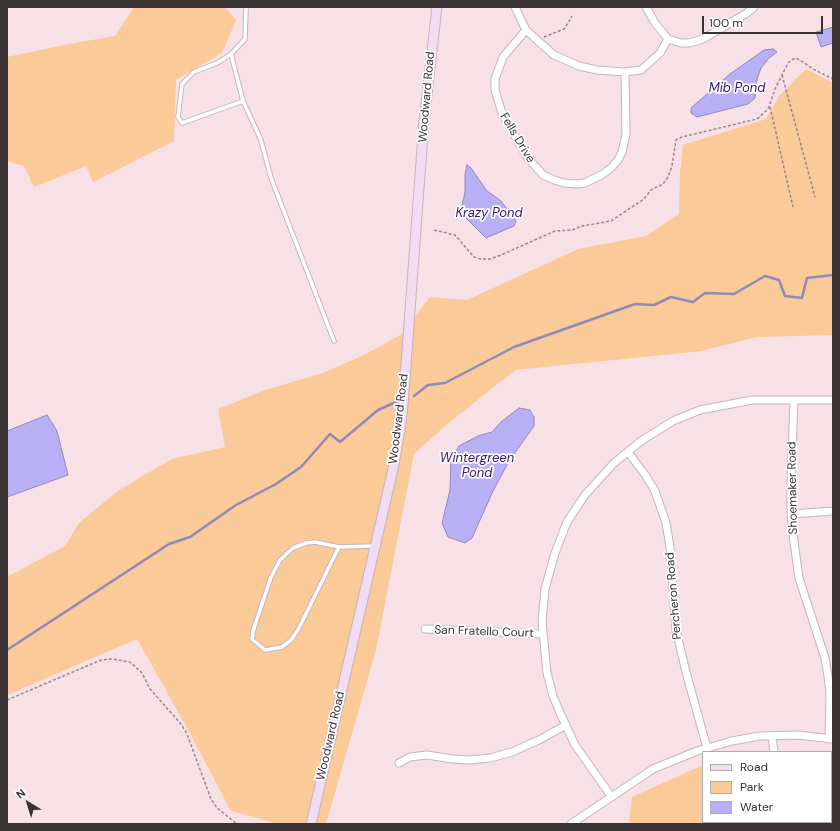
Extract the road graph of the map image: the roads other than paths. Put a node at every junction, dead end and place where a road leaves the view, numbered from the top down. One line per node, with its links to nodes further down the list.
1 (246, 7): 8 (lane)
2 (437, 7): 17 (street, Woodward Road)
3 (515, 7): 6 (street)
4 (646, 7): 7 (street)
5 (754, 7): 7 (street)
6 (526, 30): 9 (street); 9 (street, Fells Drive)
7 (668, 39): 9 (street)
8 (231, 54): 10 (lane); 10 (lane)
9 (625, 72)
10 (243, 101): 11 (lane)
11 (334, 340)
12 (794, 400): 13 (street); 14 (street); 16 (street, Shoemaker Road)
13 (833, 400)
14 (628, 452): 20 (street); 24 (street, Percheron Road)
15 (833, 511): 16 (street)
16 (791, 514): 23 (street, Shoemaker Road)
17 (375, 546): 18 (lane); 28 (street, Woodward Road)
18 (339, 547): 18 (lane)
19 (425, 630): 20 (street, San Fratello Court)
20 (543, 634): 21 (street)
21 (566, 725): 26 (street); 27 (street)
22 (772, 736): 23 (street); 24 (street); 25 (street)
23 (831, 739)
24 (707, 748): 27 (street)
25 (774, 751)
26 (399, 763)
27 (611, 796): 29 (street)
28 (311, 824)
29 (571, 824)

